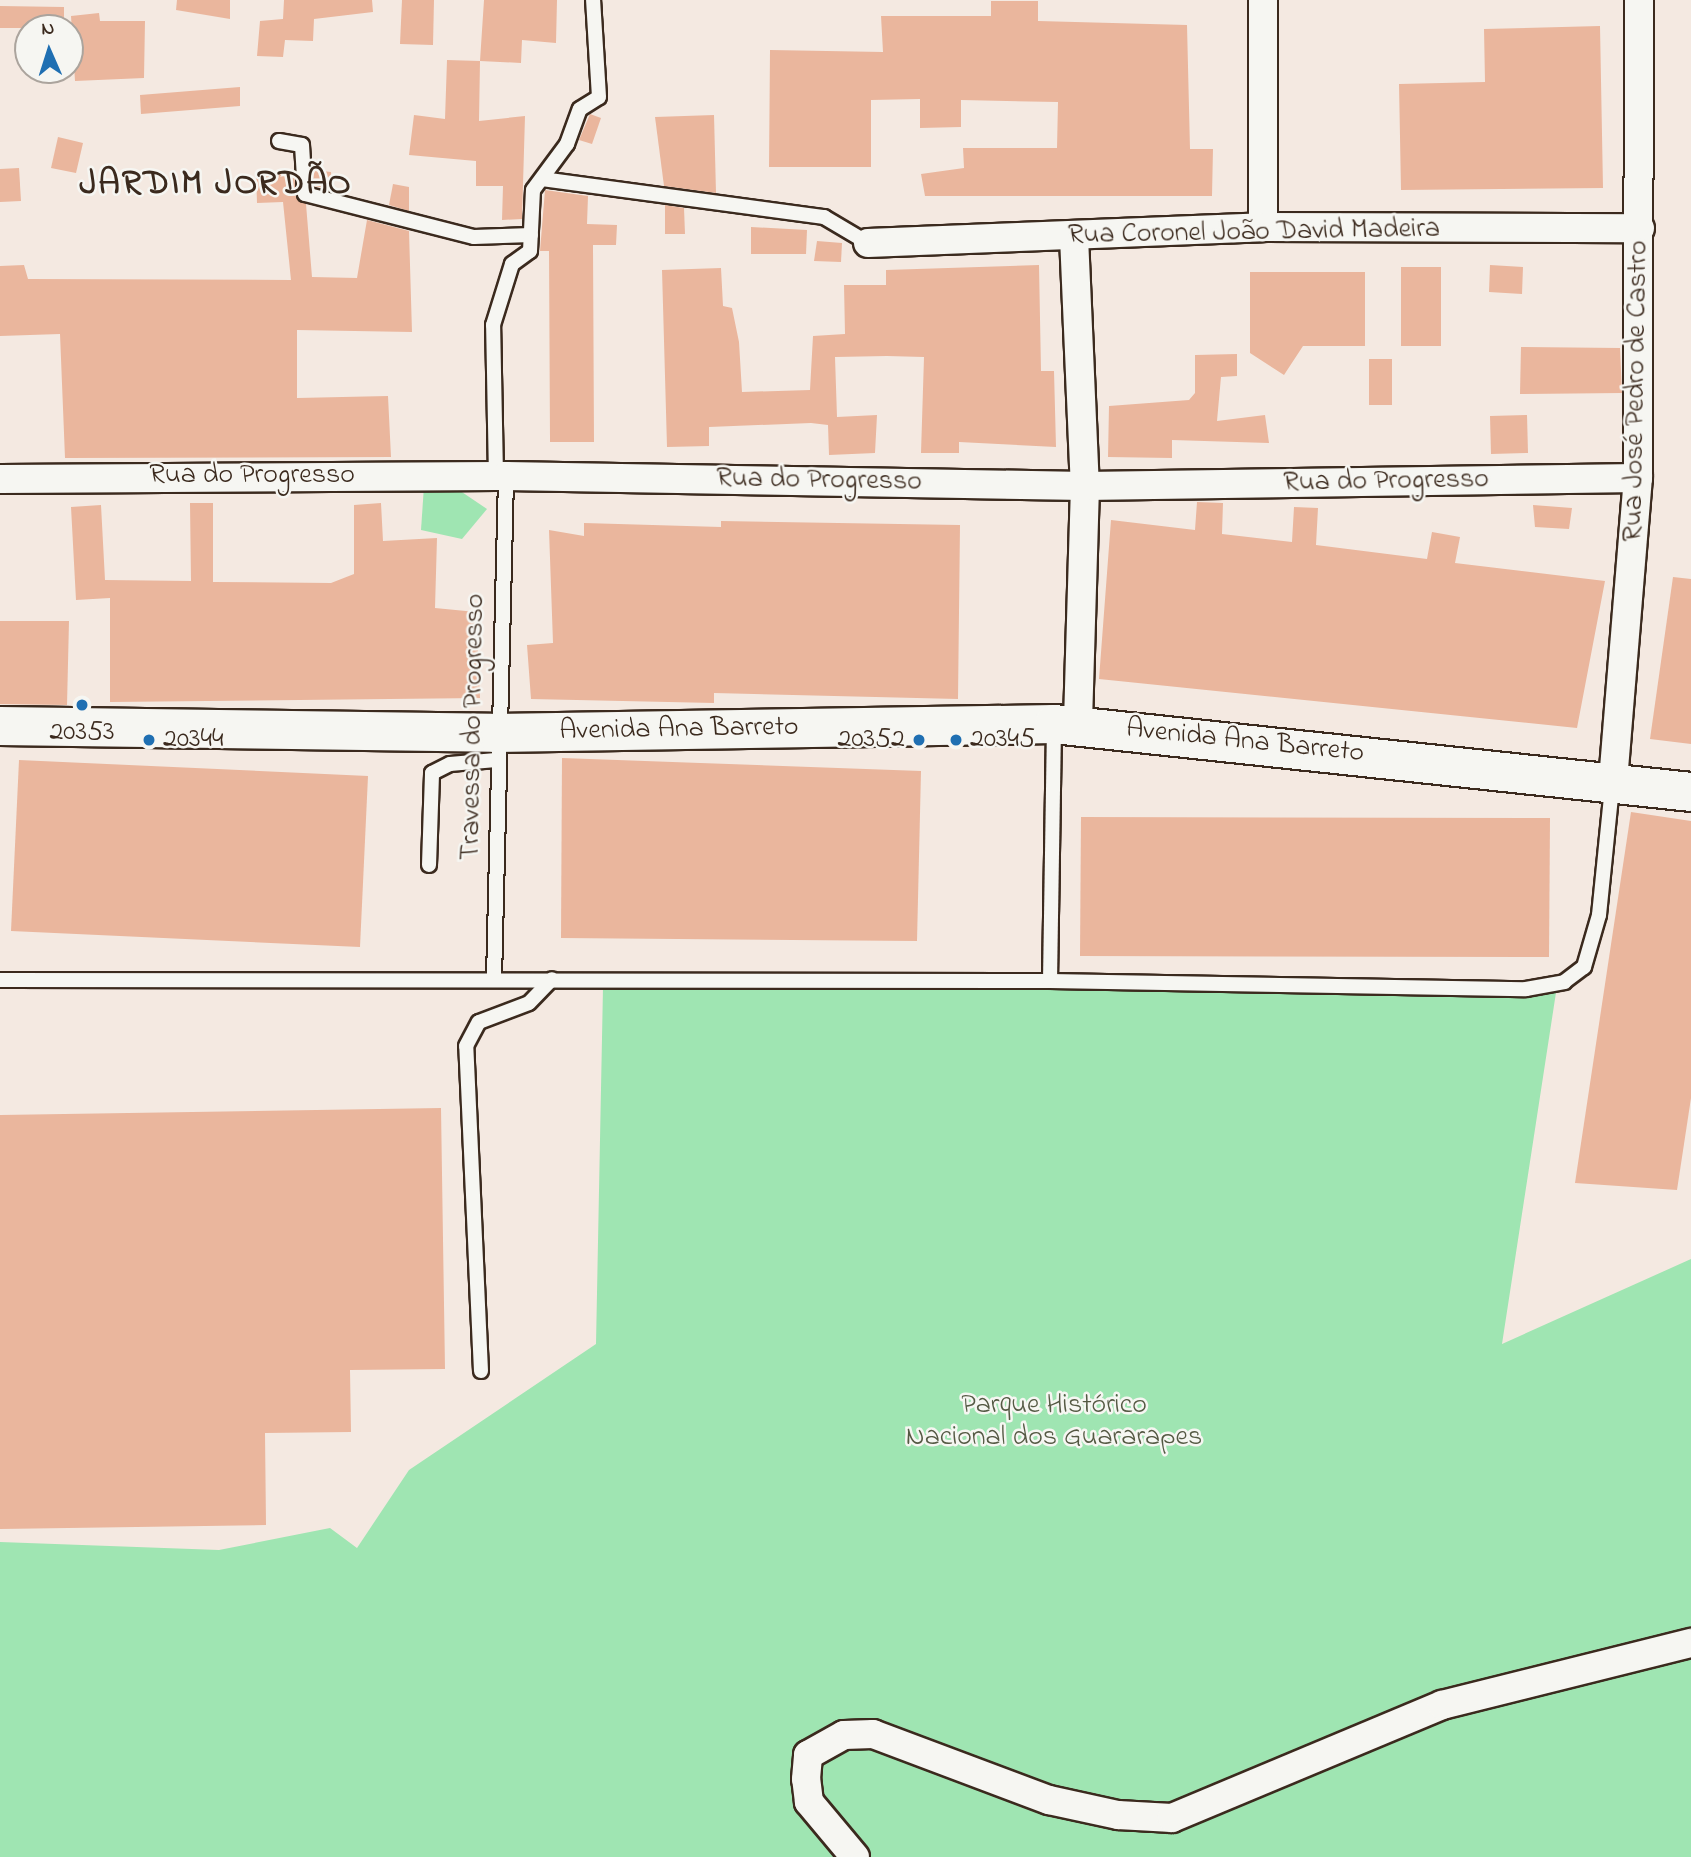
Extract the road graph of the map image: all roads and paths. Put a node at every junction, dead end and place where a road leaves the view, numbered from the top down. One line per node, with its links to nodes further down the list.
1 (593, 0): 5 (lane)
2 (1263, 0): 6 (street)
3 (1639, 0): 7 (street, Rua José Pedro de Castro)
4 (279, 141): 8 (lane)
5 (542, 179): 8 (lane); 10 (lane)
6 (1262, 227): 7 (street, Rua Coronel João David Madeira); 9 (street, Rua Coronel João David Madeira)
7 (1640, 228): 12 (street, Rua José Pedro de Castro)
8 (531, 234): 11 (lane, Travessa do Progresso)
9 (1074, 237): 10 (street, Rua Coronel João David Madeira); 14 (street)
10 (868, 243)
11 (501, 476): 13 (street, Rua do Progresso); 14 (street, Rua do Progresso); 17 (lane, Travessa do Progresso)
12 (1638, 478): 14 (street, Rua do Progresso); 18 (street, Rua José Pedro de Castro)
13 (0, 479)
14 (1085, 486): 15 (street)
15 (1066, 724): 17 (street, Avenida Ana Barreto); 18 (street, Avenida Ana Barreto); 24 (lane)
16 (0, 726): 17 (street, Avenida Ana Barreto)
17 (496, 746): 20 (lane); 21 (lane, Travessa do Progresso)
18 (1613, 781): 19 (street, Avenida Ana Barreto); 24 (lane)
19 (1691, 792)
20 (429, 865)
21 (494, 979): 22 (lane); 23 (lane)
22 (552, 979): 24 (lane); 25 (lane)
23 (0, 980)
24 (1050, 981)
25 (481, 1371)
26 (1691, 1643): 27 (street)
27 (855, 1857)

